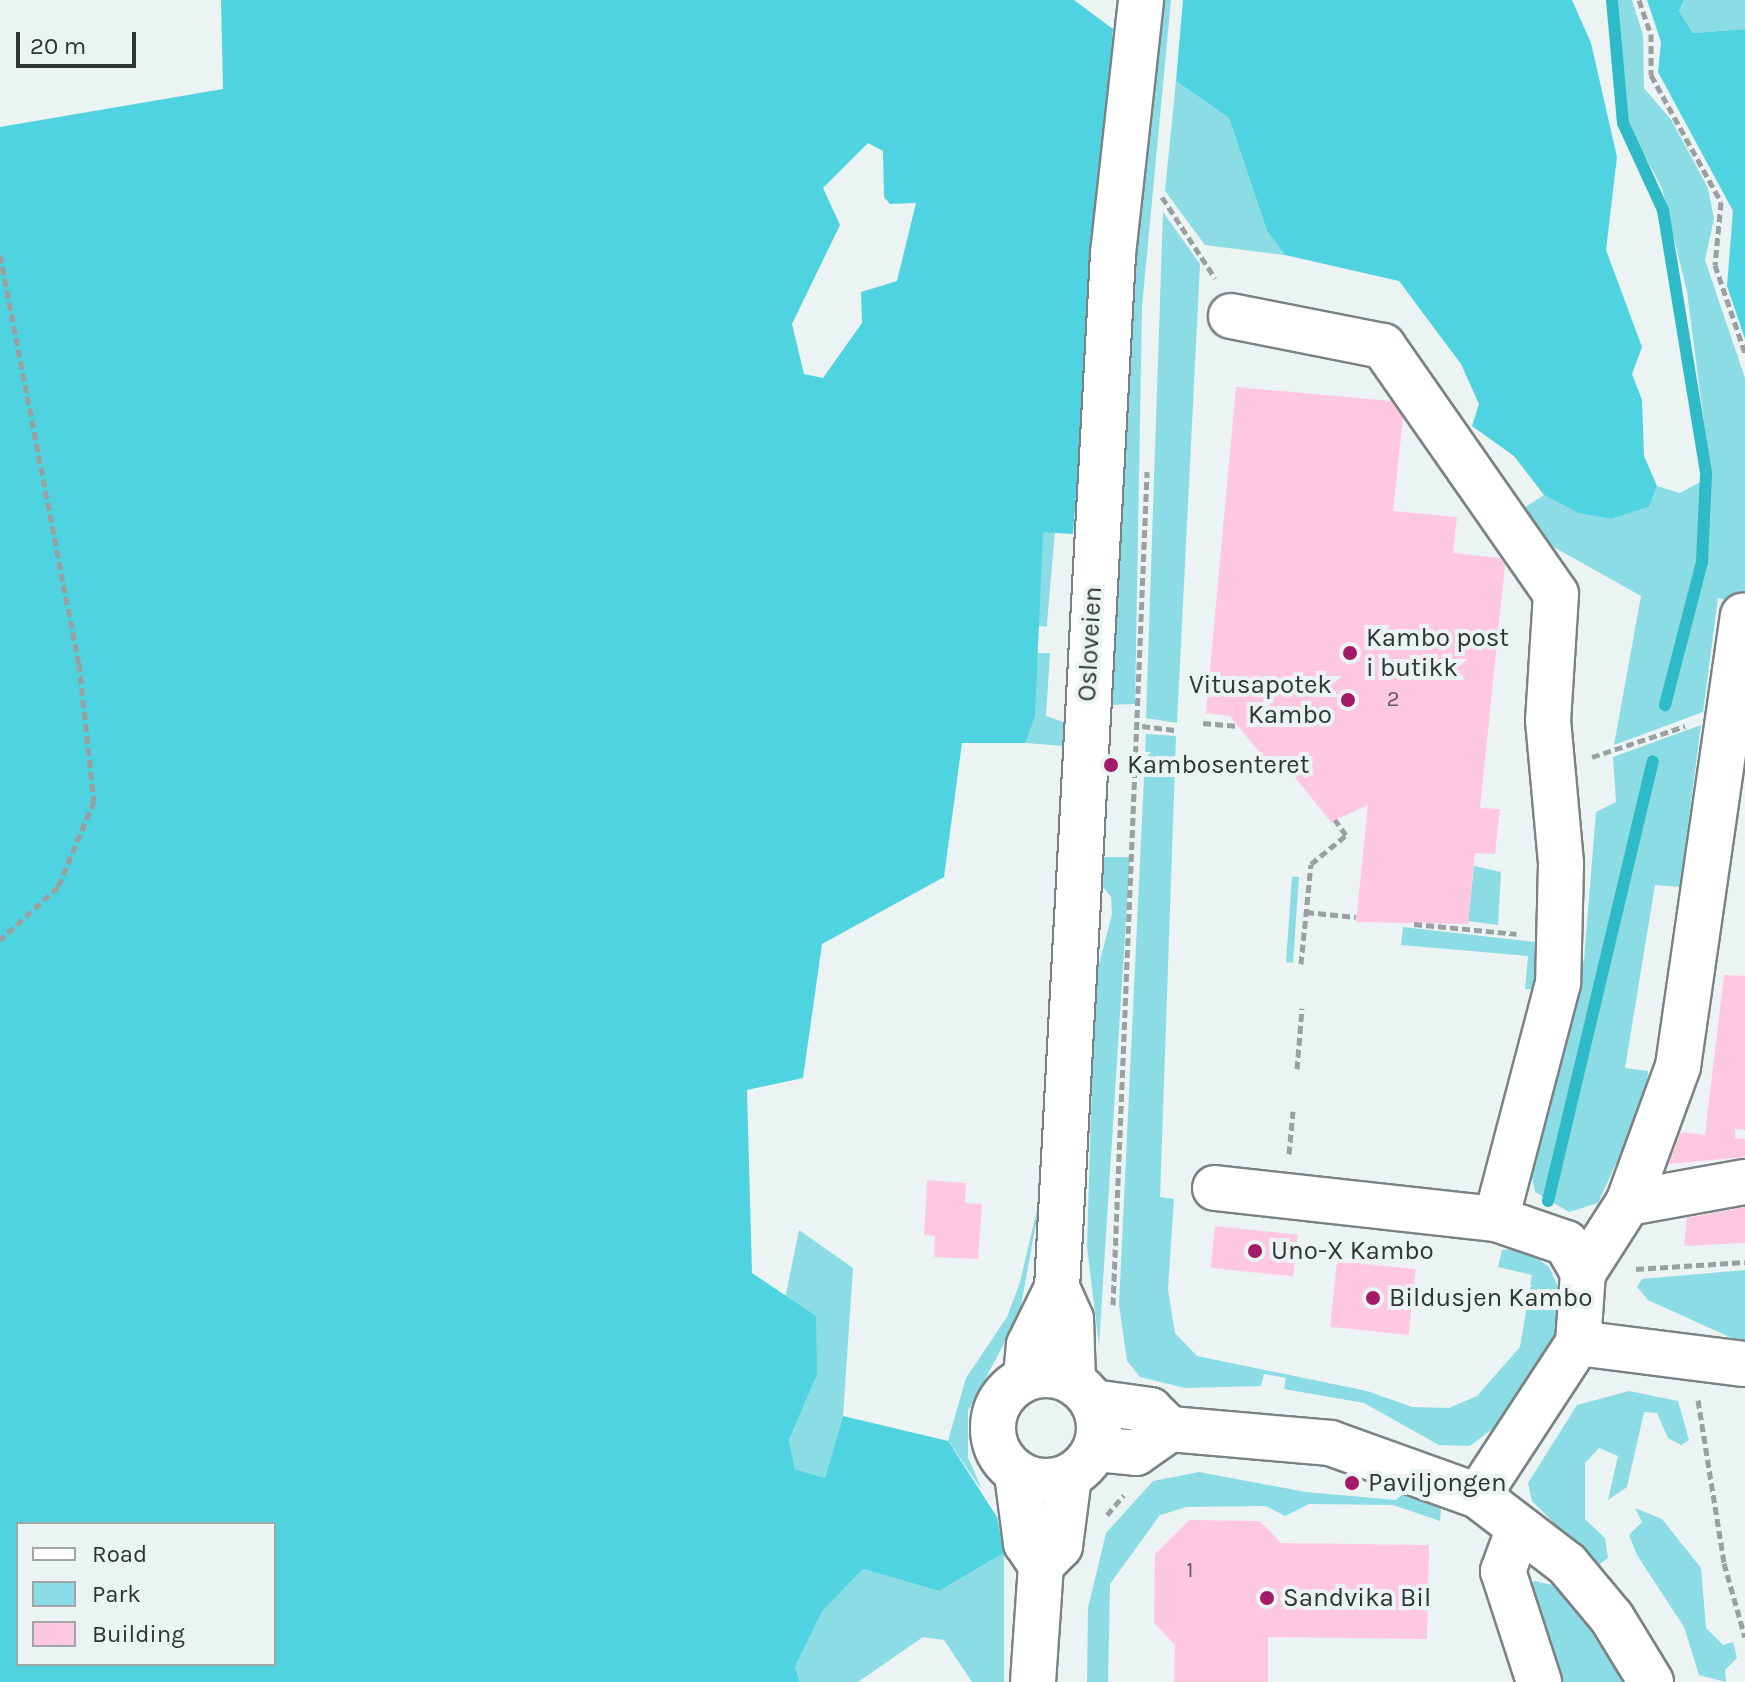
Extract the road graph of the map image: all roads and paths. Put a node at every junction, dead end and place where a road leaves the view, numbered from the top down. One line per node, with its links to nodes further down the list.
1 (1141, 0): 32 (main road, Osloveien)
2 (1639, 0): 8 (path)
3 (1161, 181): 4 (path)
4 (1159, 193): 5 (path); 7 (path)
5 (1157, 209)
6 (0, 255): 22 (path)
7 (1231, 316): 16 (main road)
8 (1745, 353)
9 (1147, 465): 13 (path)
10 (1743, 616): 11 (main road)
11 (1728, 713): 16 (path); 28 (main road)
12 (1203, 723): 14 (path)
13 (1141, 726): 15 (path); 33 (path)
14 (1238, 726)
15 (1177, 730)
16 (1552, 767): 21 (main road)
17 (1335, 820): 18 (path)
18 (1306, 912): 19 (path); 23 (path)
19 (1356, 917)
20 (1414, 924): 21 (path)
21 (1559, 938): 29 (main road)
22 (0, 940)
23 (1301, 964)
24 (1302, 1008): 25 (path)
25 (1297, 1069)
26 (1745, 1182): 28 (main road)
27 (1215, 1188): 29 (main road)
28 (1628, 1203): 31 (main road)
29 (1496, 1219): 31 (main road)
30 (1745, 1262): 31 (path)
31 (1583, 1273): 34 (main road)
32 (1057, 1288): 37 (main road, Osloveien); 38 (main road, Osloveien)
33 (1112, 1321)
34 (1578, 1343): 35 (main road); 43 (main road)
35 (1696, 1363): 36 (main road); 47 (path)
36 (1745, 1364)
37 (1026, 1378): 38 (main road); 41 (main road)
38 (1083, 1392): 39 (main road); 40 (main road)
39 (1170, 1429): 40 (main road); 43 (main road)
40 (1082, 1463): 41 (main road); 46 (main road)
41 (1017, 1474): 46 (main road)
42 (1130, 1488): 45 (path)
43 (1478, 1496): 44 (main road)
44 (1519, 1528): 49 (main road); 50 (main road)
45 (1099, 1530)
46 (1041, 1565): 48 (main road)
47 (1745, 1637)
48 (1033, 1682)
49 (1539, 1682)
50 (1651, 1682)

